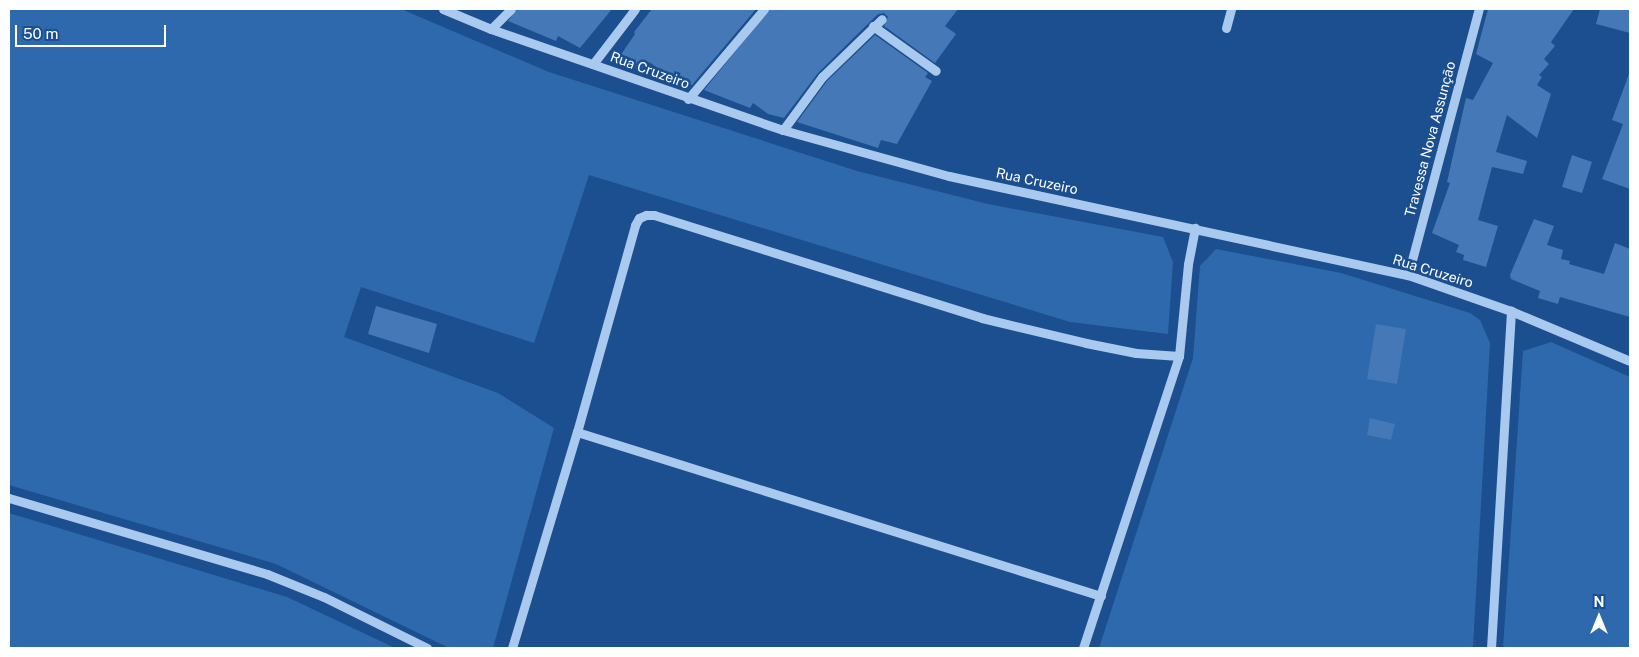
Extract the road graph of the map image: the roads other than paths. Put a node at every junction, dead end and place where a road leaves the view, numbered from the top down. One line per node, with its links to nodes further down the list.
1 (443, 9): 10 (street, Rua Cruzeiro)
2 (511, 9): 10 (street)
3 (635, 9): 11 (street)
4 (764, 9): 13 (street)
5 (1231, 9): 9 (street)
6 (1479, 9): 16 (street, Travessa Nova Assunção)
7 (882, 19): 8 (street)
8 (873, 26): 12 (street); 14 (street)
9 (1226, 28)
10 (491, 29): 11 (street, Rua Cruzeiro)
11 (592, 64): 13 (street, Rua Cruzeiro)
12 (936, 71)
13 (688, 99): 14 (street, Rua Cruzeiro)
14 (783, 130): 15 (street, Rua Cruzeiro)
15 (1195, 228): 16 (street, Rua Cruzeiro); 18 (street)
16 (1408, 275): 17 (street, Rua Cruzeiro)
17 (1511, 311): 19 (street, Rua Cruzeiro); 26 (street)
18 (1179, 356): 20 (street); 22 (street)
19 (1630, 361)
20 (577, 432): 22 (street); 24 (street)
21 (9, 498): 23 (street)
22 (1101, 596): 25 (street)
23 (426, 648)
24 (512, 648)
25 (1083, 648)
26 (1491, 648)

